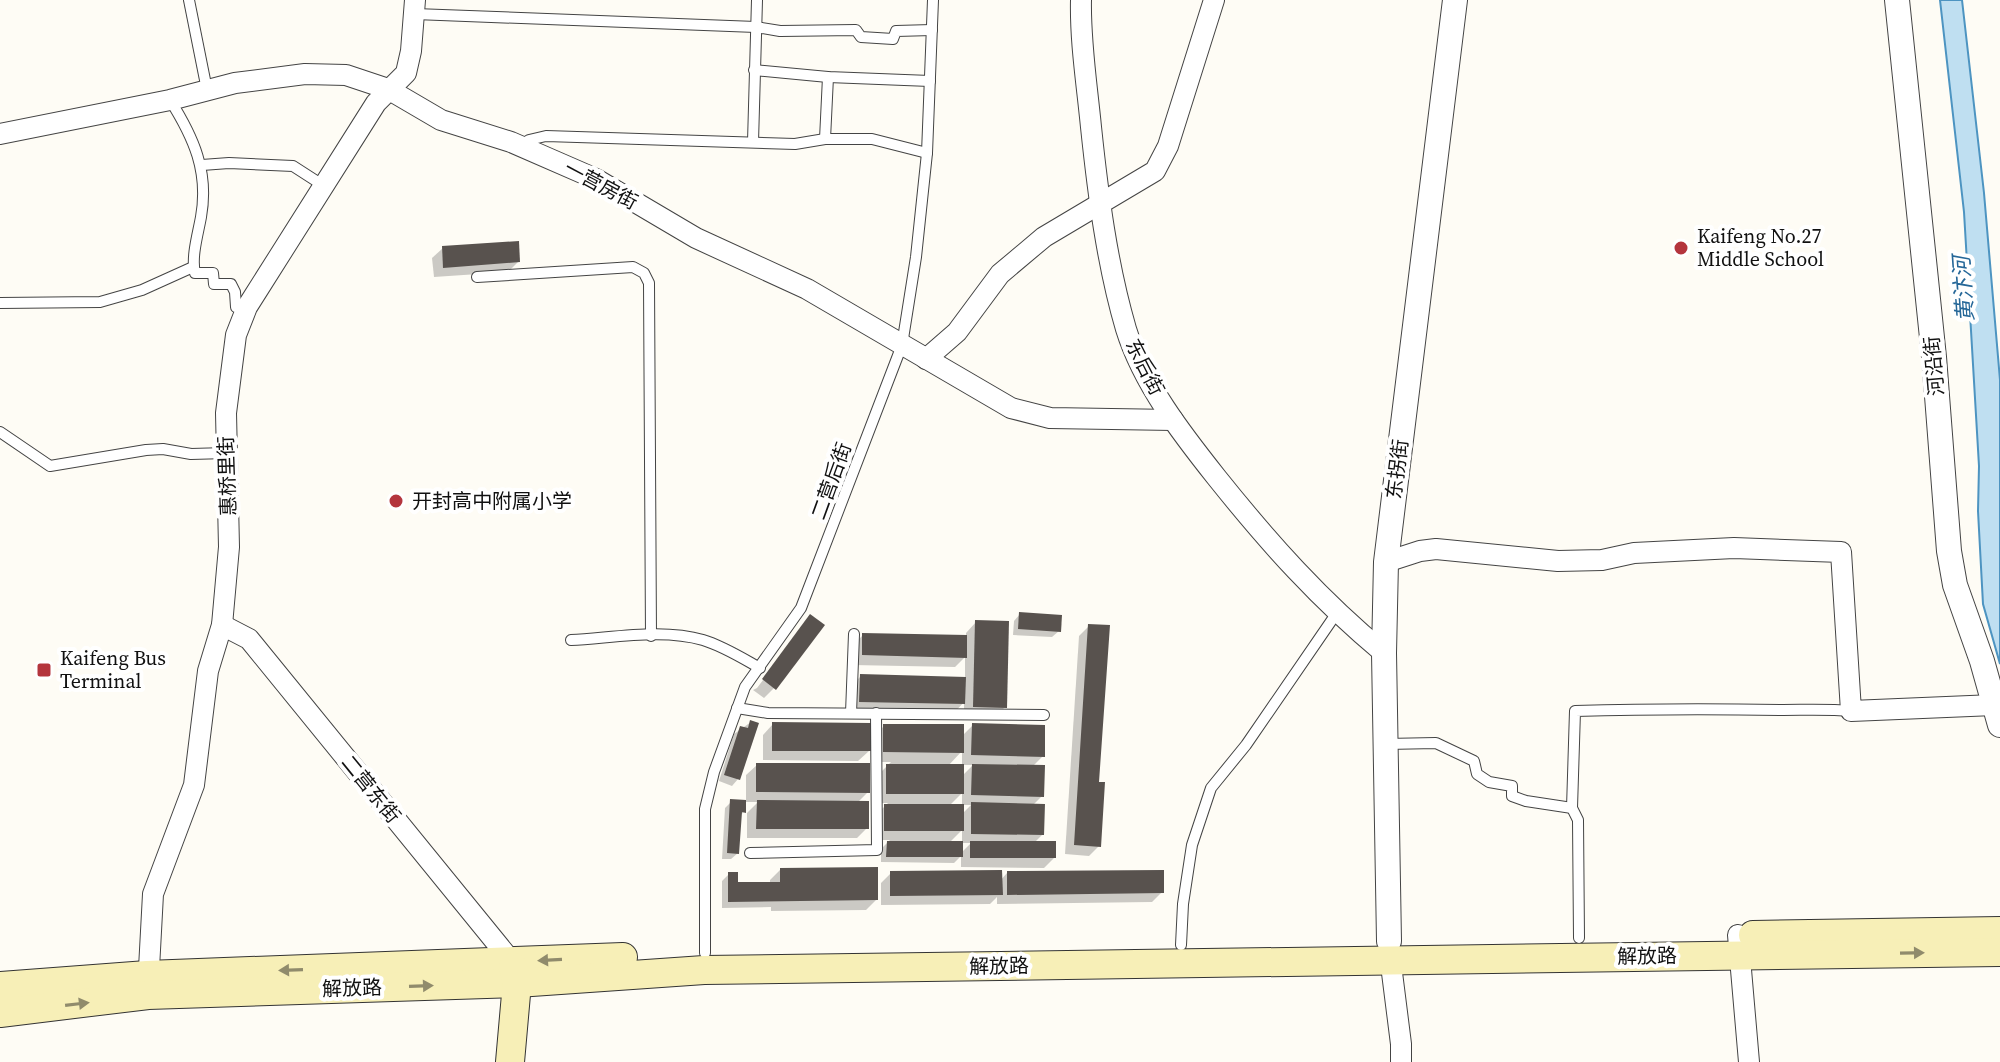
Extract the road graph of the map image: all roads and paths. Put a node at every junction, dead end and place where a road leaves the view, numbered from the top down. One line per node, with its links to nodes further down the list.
1 (189, 0): 15 (lane)
2 (757, 0): 9 (lane)
3 (933, 0): 10 (lane, 二营后街)
4 (1081, 0): 24 (street, 东后街)
5 (1214, 0): 24 (street)
6 (1455, 0): 34 (street, 东拐街)
7 (1897, 0): 47 (street, 河沿街)
8 (415, 7): 9 (lane); 14 (street, 惠桥里街)
9 (756, 27): 10 (lane); 11 (lane)
10 (932, 30): 13 (lane, 二营后街)
11 (754, 70): 12 (lane); 19 (lane)
12 (828, 77): 13 (lane); 18 (lane)
13 (930, 81): 21 (lane, 二营后街)
14 (388, 89): 15 (street, 一营房街); 20 (street, 一营房街); 23 (street, 惠桥里街)
15 (207, 90): 16 (street, 一营房街)
16 (170, 100): 17 (street, 一营房街); 22 (lane)
17 (0, 134)
18 (825, 139): 19 (lane); 21 (lane)
19 (753, 142): 20 (lane)
20 (520, 146): 29 (street, 一营房街)
21 (927, 153): 29 (lane, 二营后街)
22 (202, 165): 23 (lane); 25 (lane)
23 (324, 186): 28 (street, 惠桥里街)
24 (1101, 203): 30 (street); 31 (street, 东后街)
25 (193, 267): 27 (lane); 28 (lane)
26 (477, 277): 38 (lane)
27 (0, 303)
28 (247, 307): 33 (street, 惠桥里街)
29 (902, 345): 30 (street, 一营房街); 41 (lane, 二营后街)
30 (926, 359): 31 (street, 一营房街)
31 (1173, 420): 35 (street, 东后街)
32 (0, 432): 33 (lane)
33 (226, 453): 36 (street, 惠桥里街)
34 (1386, 562): 40 (street, 东拐街); 43 (street)
35 (1336, 614): 40 (street, 东后街); 53 (lane)
36 (222, 625): 58 (street, 二营东街); 59 (street, 惠桥里街)
37 (854, 634): 44 (lane)
38 (651, 636): 39 (lane); 41 (lane)
39 (571, 640)
40 (1384, 653): 48 (street, 东拐街)
41 (760, 668): 42 (lane, 二营后街)
42 (737, 708): 44 (lane); 57 (lane, 二营后街)
43 (1851, 711): 47 (street); 49 (lane)
44 (851, 713): 45 (lane)
45 (876, 713): 46 (lane); 50 (lane)
46 (1044, 715)
47 (1997, 715)
48 (1386, 744): 49 (lane); 55 (street, 东拐街)
49 (1572, 808): 52 (lane)
50 (750, 853)
51 (2000, 931): 54 (main road, 解放路)
52 (1579, 938): 54 (main road, 解放路); 55 (main road, 解放路)
53 (1181, 945): 55 (main road, 解放路); 57 (main road, 解放路)
54 (1739, 945): 55 (main road, 解放路); 56 (main road, 解放路, one-way to 56); 64 (street)
55 (1389, 951): 58 (main road, 解放路); 63 (street)
56 (2000, 952)
57 (705, 953): 58 (main road, 解放路, one-way to 58)
58 (514, 972): 59 (main road, 解放路); 62 (main road)
59 (148, 985): 60 (main road, 解放路); 61 (main road, 解放路, one-way to 59)
60 (0, 986)
61 (0, 1013)
62 (510, 1062)
63 (1401, 1062)
64 (1749, 1062)

